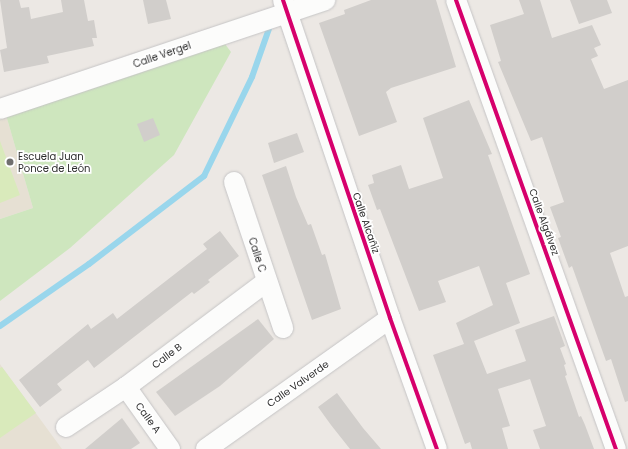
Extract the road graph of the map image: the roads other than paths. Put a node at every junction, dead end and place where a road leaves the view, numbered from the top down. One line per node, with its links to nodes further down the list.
1 (325, 0): 3 (street, Calle Vergel)
2 (456, 0): 14 (street, Calle Algálvez)
3 (285, 6): 4 (street, Calle Vergel); 7 (street, Calle Alcañiz)
4 (0, 110)
5 (234, 182): 6 (street, Calle C)
6 (266, 282): 8 (street, Calle C); 9 (street, Calle B)
7 (390, 318): 12 (street, Calle Valverde); 13 (street, Calle Alcañiz)
8 (283, 328)
9 (126, 388): 10 (street, Calle B); 11 (street, Calle A)
10 (66, 427)
11 (170, 449)
12 (206, 449)
13 (438, 449)
14 (616, 449)

